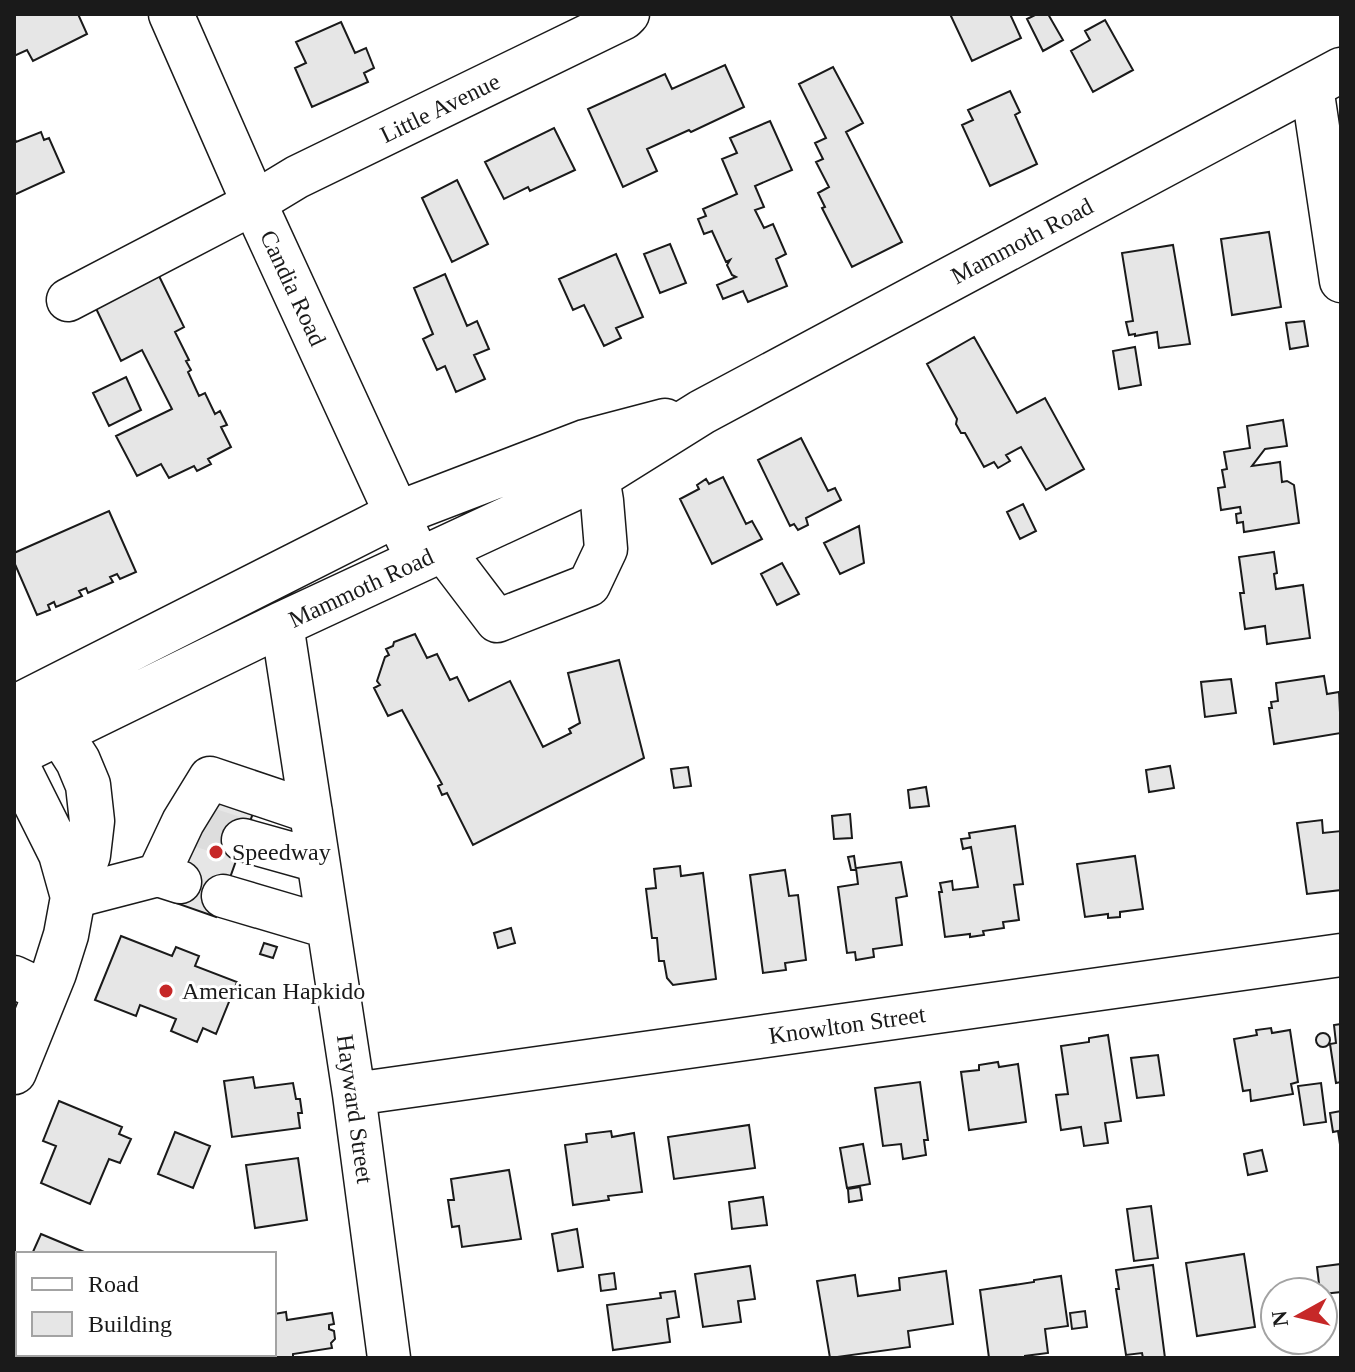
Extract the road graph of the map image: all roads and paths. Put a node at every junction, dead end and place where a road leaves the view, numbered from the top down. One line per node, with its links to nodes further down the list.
1 (171, 14): 4 (main road, Candia Road)
2 (628, 14): 4 (street, Little Avenue)
3 (1326, 79): 5 (street); 7 (main road, Mammoth Road)
4 (254, 203): 6 (street, Little Avenue); 9 (main road, Candia Road)
5 (1341, 281)
6 (68, 300)
7 (702, 412): 8 (main road, Mammoth Road); 9 (main road, Mammoth Road)
8 (598, 477): 10 (main road, Mammoth Road); 10 (street)
9 (397, 514): 10 (main road, Candia Road); 12 (main road, Mammoth Road)
10 (431, 555): 11 (main road, Mammoth Road)
11 (282, 624): 13 (main road, Mammoth Road); 15 (street, Hayward Street)
12 (20, 699): 13 (main road)
13 (60, 733): 14 (main road, Mammoth Road); 19 (main road)
14 (14, 758): 19 (main road)
15 (311, 812): 17 (street, Hayward Street); 19 (street)
16 (243, 840): 17 (street)
17 (318, 861): 20 (street, Hayward Street)
18 (223, 896): 20 (street)
19 (73, 897): 22 (main road)
20 (328, 927): 24 (street, Hayward Street)
21 (1341, 955): 24 (street, Knowlton Street)
22 (30, 984): 23 (main road)
23 (14, 1072)
24 (354, 1094): 25 (street, Hayward Street)
25 (389, 1358)

